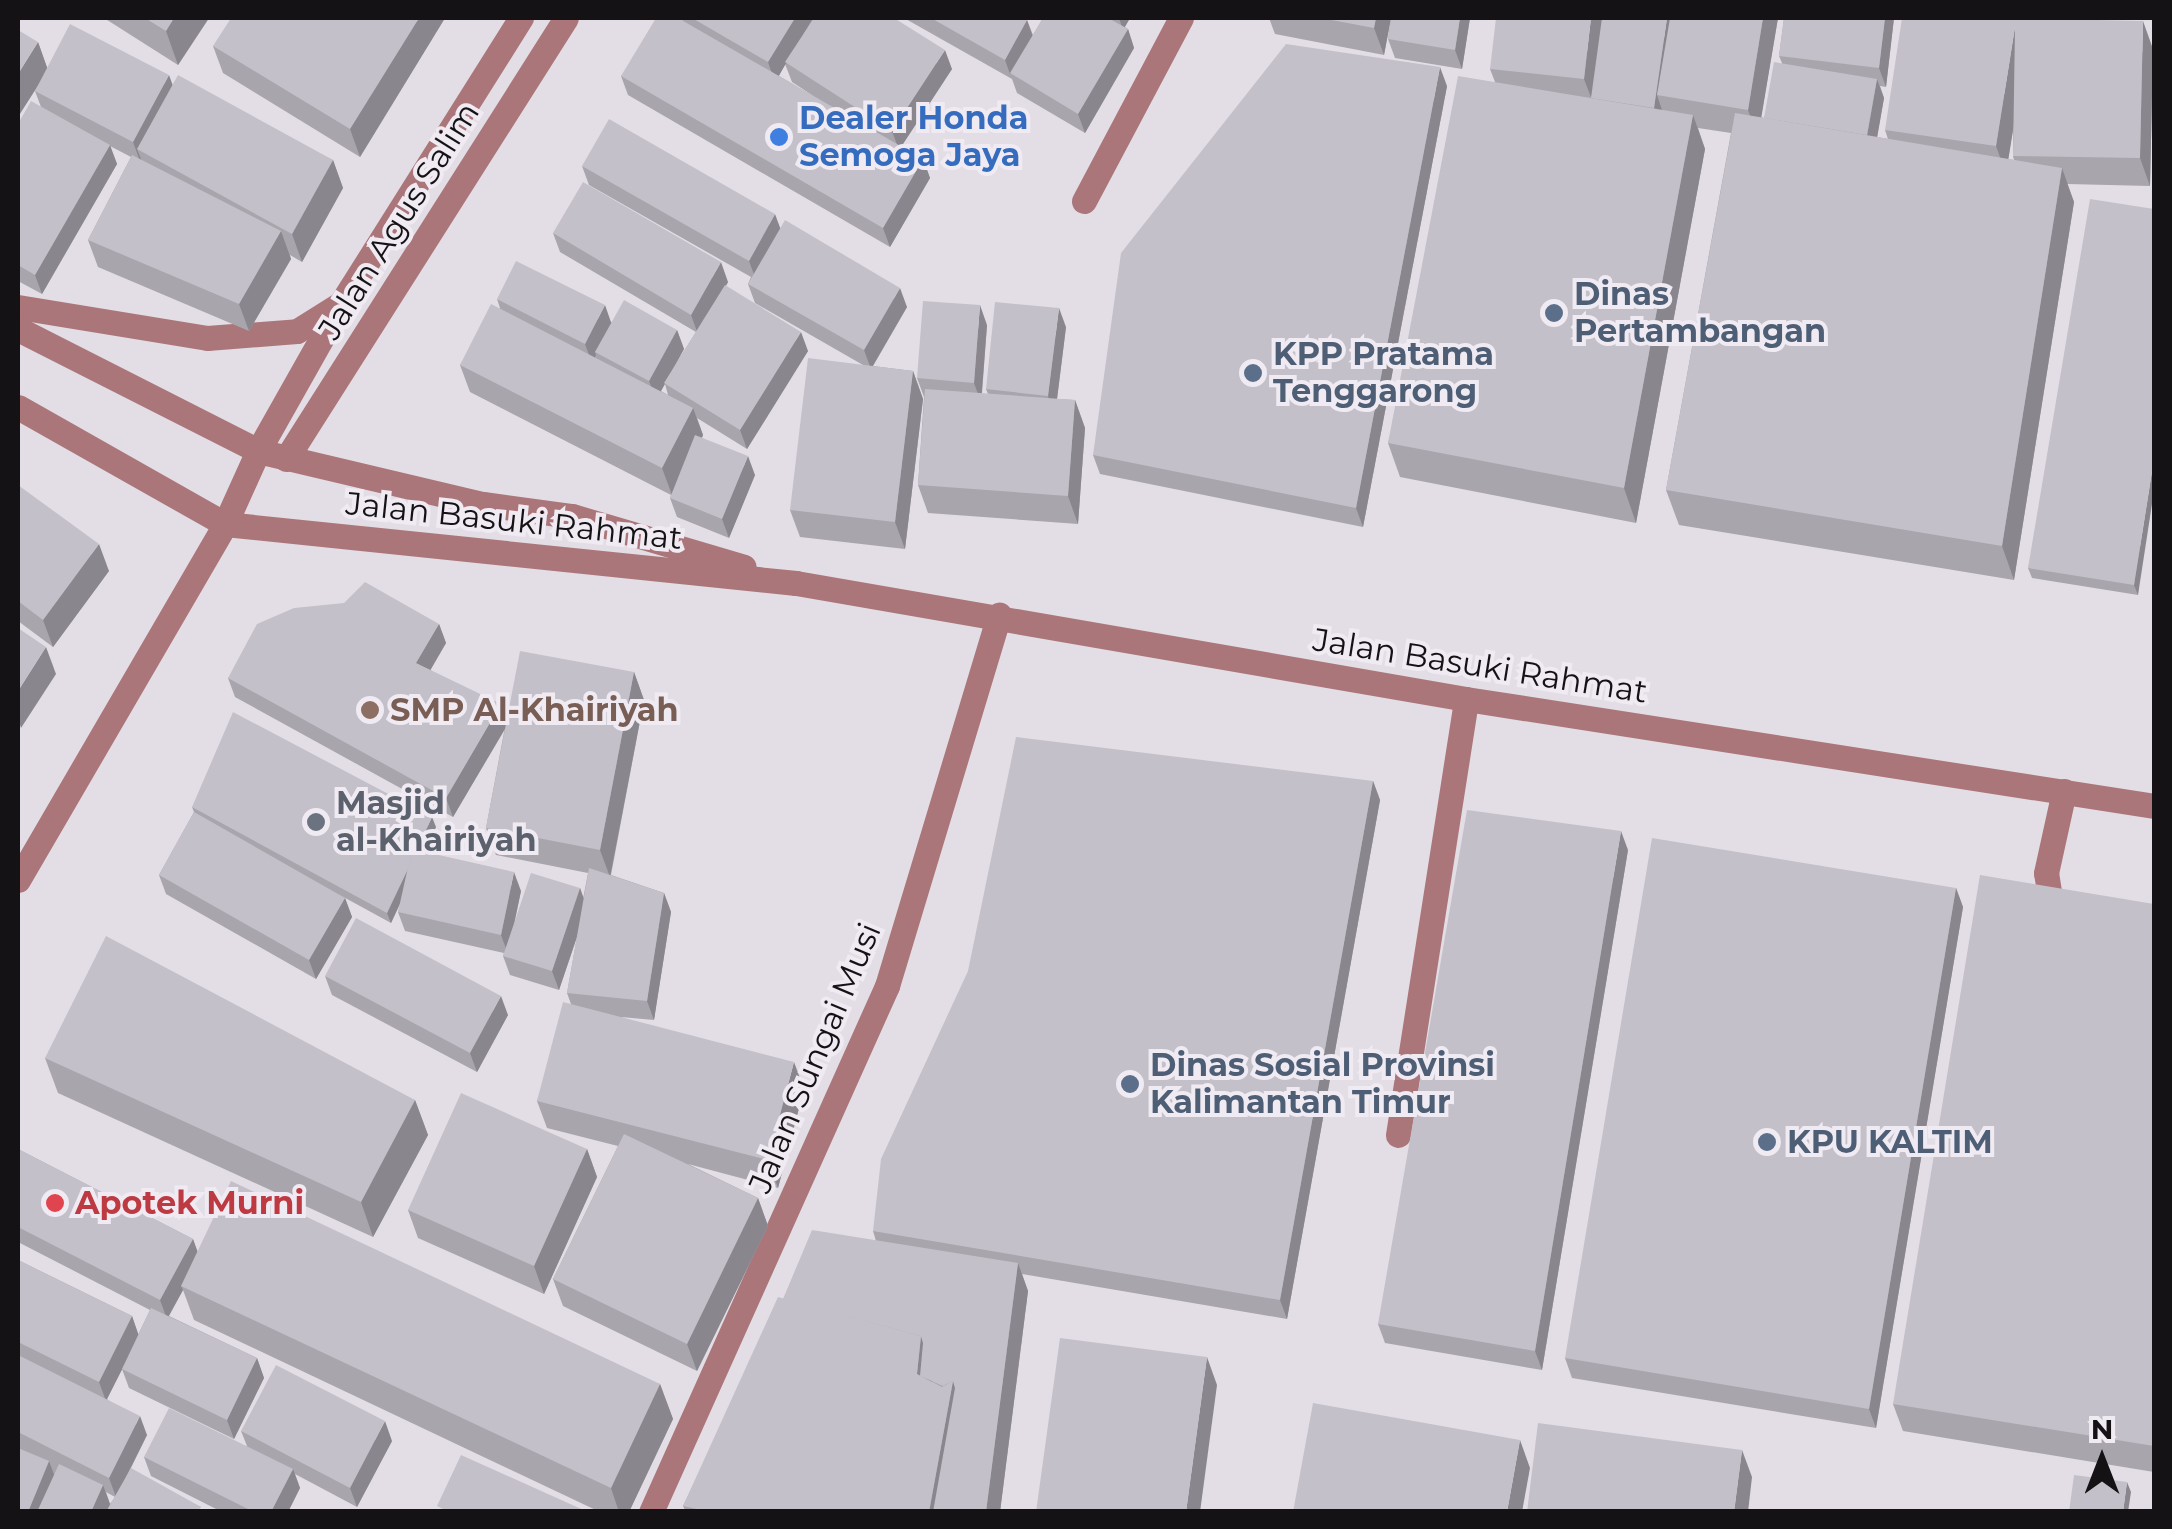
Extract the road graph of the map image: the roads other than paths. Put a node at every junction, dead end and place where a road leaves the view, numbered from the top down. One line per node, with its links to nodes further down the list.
1 (521, 18): 5 (street)
2 (566, 18): 10 (street, Jalan Agus Salim)
3 (1181, 18): 4 (street)
4 (1084, 201)
5 (342, 302): 6 (street); 9 (street)
6 (18, 308)
7 (18, 330): 9 (street, Jalan Basuki Rahmat)
8 (18, 407): 11 (street)
9 (258, 450): 10 (street, Jalan Basuki Rahmat); 11 (street)
10 (286, 459): 12 (street, Jalan Basuki Rahmat)
11 (225, 524): 12 (street, Jalan Basuki Rahmat); 17 (street)
12 (796, 583): 13 (street, Jalan Basuki Rahmat)
13 (999, 615): 14 (street, Jalan Basuki Rahmat); 20 (street, Jalan Sungai Musi)
14 (1466, 699): 15 (street, Jalan Basuki Rahmat); 19 (street)
15 (2064, 791): 16 (street, Jalan Basuki Rahmat); 18 (street)
16 (2154, 806)
17 (18, 880)
18 (2078, 912)
19 (1398, 1134)
20 (651, 1512)

